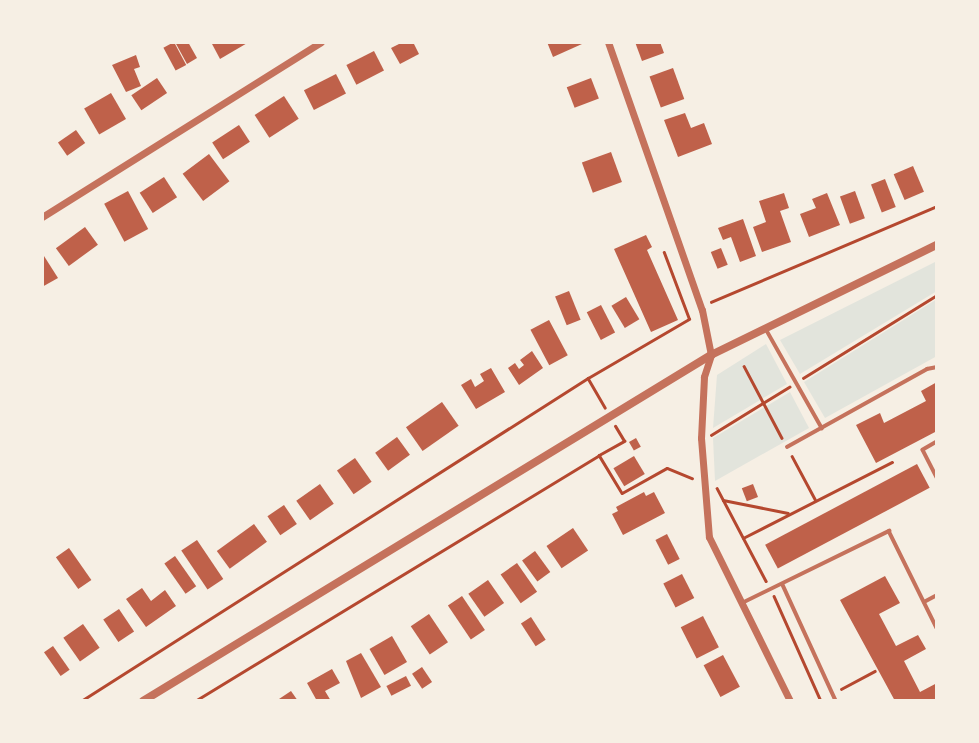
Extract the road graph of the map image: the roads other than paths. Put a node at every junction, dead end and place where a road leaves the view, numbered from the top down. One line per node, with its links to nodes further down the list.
1 (321, 42): 3 (street)
2 (608, 42): 6 (street)
3 (42, 217)
4 (937, 245): 5 (street)
5 (765, 328): 6 (street); 8 (lane)
6 (711, 355): 15 (street); 17 (street)
7 (937, 367): 8 (lane)
8 (822, 428): 10 (lane)
9 (937, 442): 11 (lane)
10 (787, 447)
11 (937, 478)
12 (782, 585): 14 (lane); 15 (lane); 19 (lane)
13 (937, 595): 14 (lane)
14 (924, 602): 16 (lane)
15 (742, 603): 18 (street)
16 (937, 628)
17 (143, 701)
18 (790, 701)
19 (836, 701)

